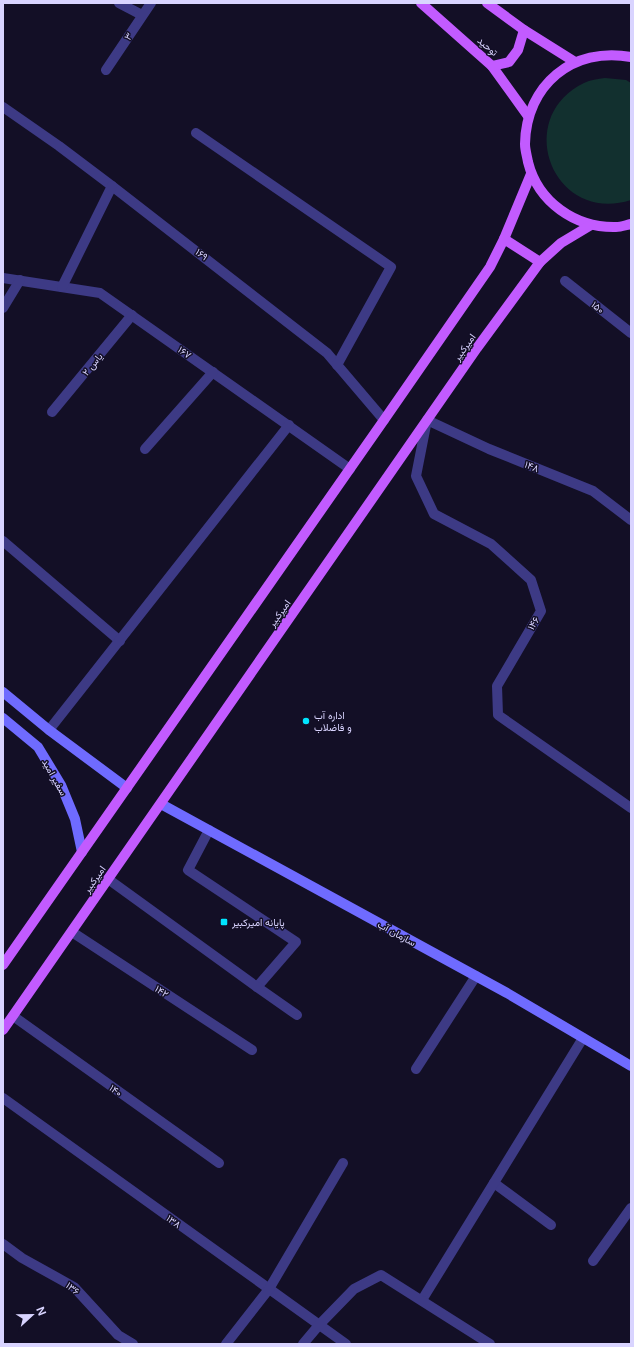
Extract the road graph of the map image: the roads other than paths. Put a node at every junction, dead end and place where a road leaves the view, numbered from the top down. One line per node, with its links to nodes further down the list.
1 (119, 3): 5 (street)
2 (151, 3): 5 (street, ۳)
3 (421, 3): 9 (main road, توحید)
4 (487, 3): 6 (main road)
5 (142, 15): 10 (street, ۳)
6 (524, 30): 8 (main road); 9 (main road)
7 (631, 57): 8 (main road)
8 (575, 62): 12 (main road)
9 (492, 66): 12 (main road, توحید)
10 (106, 70)
11 (3, 107): 15 (street, ۱۶۹)
12 (528, 116): 14 (main road)
13 (196, 133): 27 (street)
14 (531, 174): 17 (main road); 18 (main road)
15 (112, 186): 23 (street); 27 (street, ۱۶۹)
16 (631, 224): 17 (main road)
17 (591, 225): 19 (main road, امیرکبیر)
18 (504, 239): 19 (main road); 30 (main road)
19 (540, 262): 31 (main road, امیرکبیر)
20 (3, 278): 21 (street, ۱۶۷)
21 (20, 280): 23 (street, ۱۶۷); 24 (street)
22 (565, 281): 26 (street, ۱۵۰)
23 (62, 287): 25 (street, ۱۶۷)
24 (3, 308)
25 (132, 315): 28 (street, ۱۶۷); 29 (street, یاس ۲)
26 (631, 333)
27 (337, 365): 30 (street, ۱۶۹)
28 (213, 372): 32 (street, ۱۶۷); 33 (street)
29 (52, 412)
30 (384, 420): 34 (main road)
31 (427, 420): 35 (street, ۱۴۸); 42 (main road, امیرکبیر); 43 (street, ۱۴۶)
32 (289, 425): 34 (street, ۱۶۷); 37 (street)
33 (145, 449)
34 (350, 468): 41 (main road)
35 (631, 520)
36 (3, 541): 37 (street)
37 (120, 641): 40 (street)
38 (3, 692): 40 (street)
39 (3, 718): 45 (street, سفیر امید)
40 (49, 730): 41 (street)
41 (127, 788): 45 (main road)
42 (161, 804): 44 (street, سازمان آب); 46 (main road, امیرکبیر)
43 (631, 808)
44 (209, 830): 49 (street, سازمان آب); 50 (street)
45 (82, 852): 48 (main road)
46 (108, 879): 47 (main road, امیرکبیر); 50 (street)
47 (72, 932): 52 (main road, امیرکبیر); 55 (street, ۱۴۲)
48 (3, 964)
49 (476, 976): 54 (street, سازمان آب); 57 (street)
50 (257, 988): 51 (street)
51 (297, 1015)
52 (13, 1016): 53 (main road, امیرکبیر); 59 (street, ۱۴۰)
53 (3, 1030)
54 (583, 1038): 56 (street, سازمان آب); 61 (street)
55 (252, 1050)
56 (631, 1066)
57 (416, 1068)
58 (3, 1098): 66 (street, ۱۳۸)
59 (219, 1163)
60 (343, 1163): 66 (street)
61 (494, 1183): 63 (street); 67 (street)
62 (631, 1208): 65 (street)
63 (552, 1226)
64 (3, 1244): 69 (street, ۱۳۶)
65 (592, 1260)
66 (268, 1289): 68 (street, ۱۳۸); 70 (street)
67 (422, 1300): 68 (street); 73 (street)
68 (319, 1324): 71 (street); 72 (street, ۱۳۸)
69 (132, 1344)
70 (226, 1344)
71 (303, 1344)
72 (346, 1344)
73 (490, 1344)

